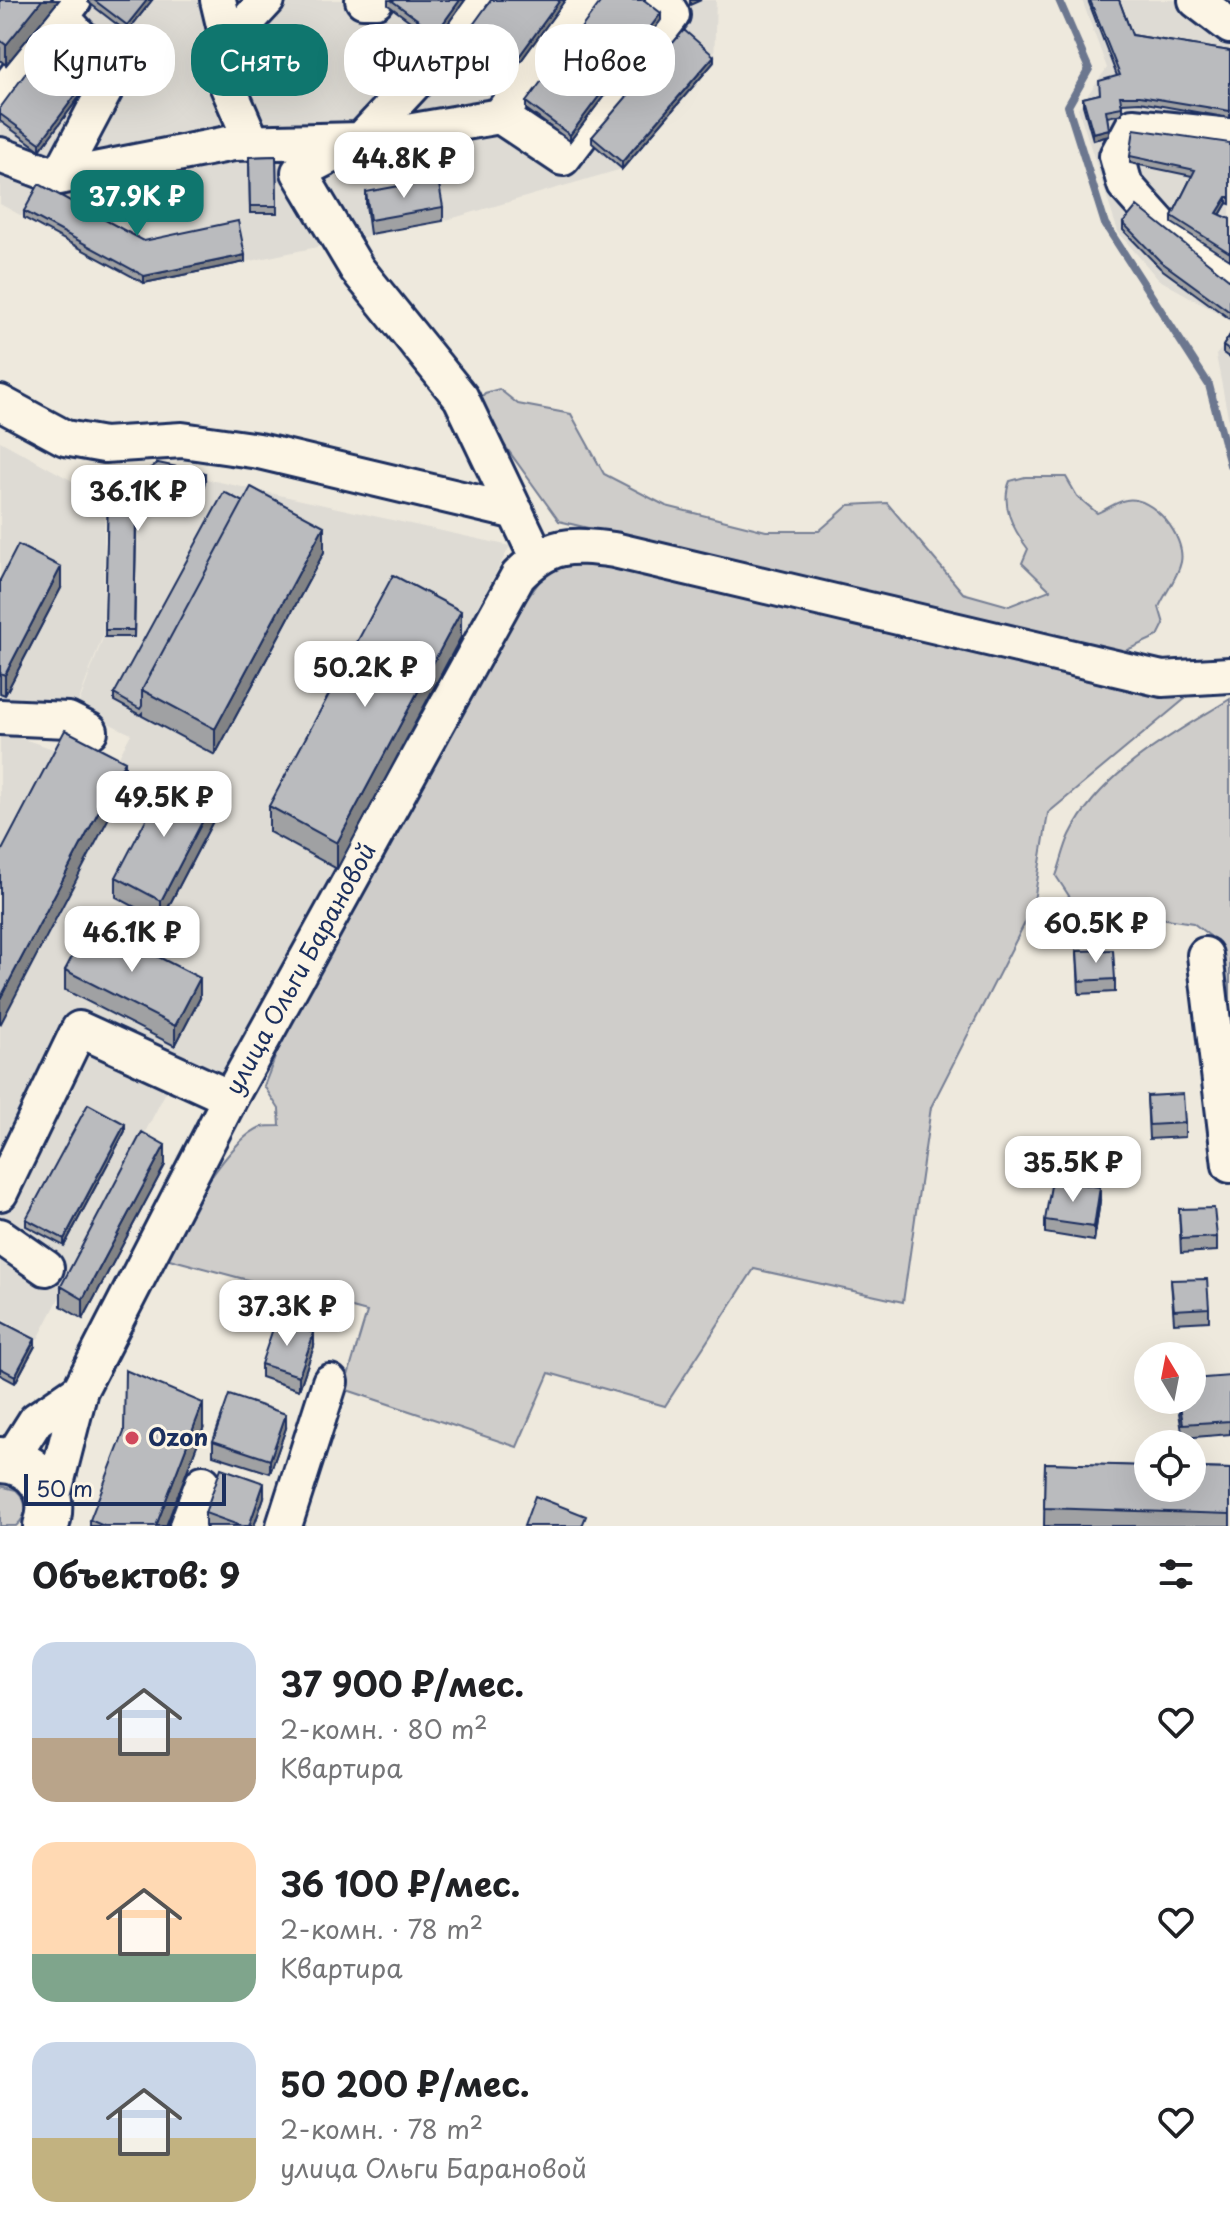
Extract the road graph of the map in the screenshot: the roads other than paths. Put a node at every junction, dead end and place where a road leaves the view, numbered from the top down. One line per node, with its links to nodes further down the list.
1 (218, 0): 10 (street)
2 (267, 0): 11 (street)
3 (363, 0): 4 (street)
4 (376, 0)
5 (483, 0): 17 (street)
6 (585, 0): 15 (street)
7 (663, 0): 15 (street)
8 (1196, 0): 12 (street)
9 (68, 8): 14 (street); 20 (street)
10 (224, 24)
11 (245, 24)
12 (1230, 26)
13 (232, 96): 18 (street)
14 (0, 98)
15 (500, 116): 17 (street)
16 (1230, 136): 21 (street)
17 (361, 140): 18 (street); 23 (street)
18 (252, 142): 20 (street)
19 (0, 155): 20 (street)
20 (59, 177)
21 (1230, 273)
22 (0, 403): 23 (street)
23 (516, 512): 24 (street)
24 (537, 557): 25 (street); 29 (street, улица Ольги Барановой)
25 (1230, 675)
26 (0, 717): 27 (street)
27 (90, 731)
28 (1205, 955): 30 (street)
29 (230, 1098): 31 (street); 35 (street, улица Ольги Барановой)
30 (1230, 1165)
31 (0, 1193)
32 (0, 1236): 33 (street)
33 (46, 1268)
34 (330, 1382): 40 (street)
35 (80, 1390): 36 (street, улица Ольги Барановой); 38 (street, улица Ольги Барановой)
36 (4, 1460): 38 (main road)
37 (203, 1483): 39 (street)
38 (48, 1517)
39 (187, 1526)
40 (284, 1526)

